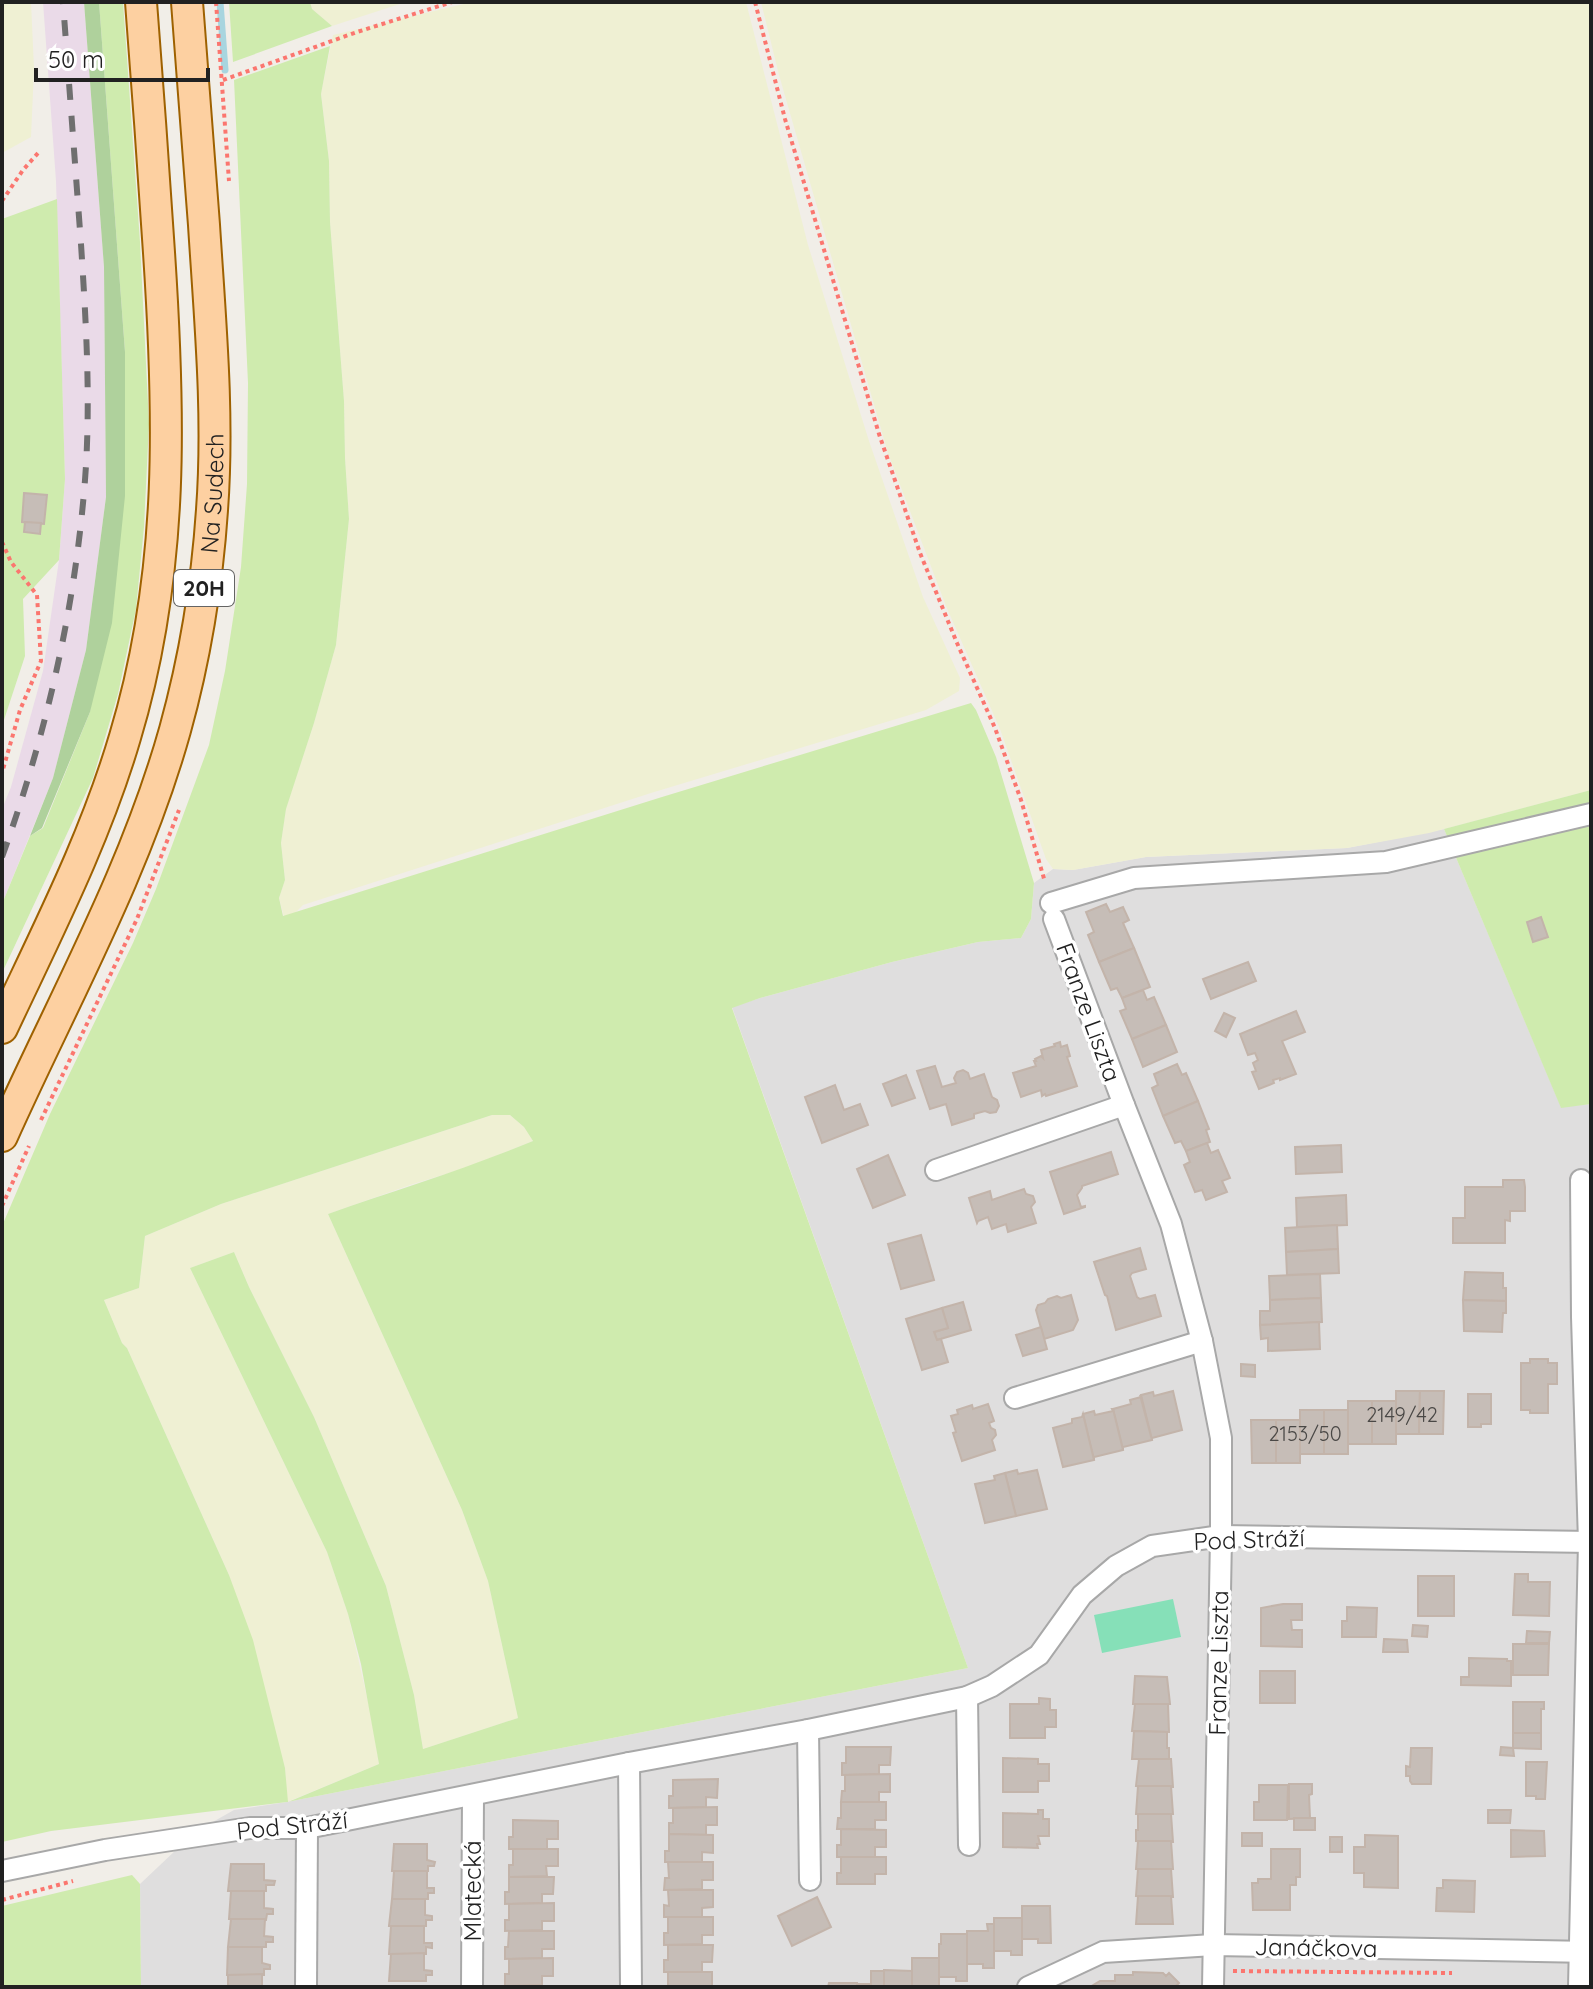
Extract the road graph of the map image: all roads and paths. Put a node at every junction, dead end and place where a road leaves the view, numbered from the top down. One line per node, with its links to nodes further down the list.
1 (141, 2): 12 (main road, Na Sudech / 20H)
2 (187, 2): 14 (main road, Na Sudech / 20H)
3 (452, 2): 5 (path)
4 (755, 2): 11 (path)
5 (222, 80)
6 (38, 153): 7 (path)
7 (2, 201)
8 (2, 542): 9 (path)
9 (2, 773)
10 (1591, 814): 11 (street)
11 (1052, 911): 13 (street, Franze Liszta)
12 (2, 1028)
13 (1124, 1105): 15 (street, Franze Liszta); 17 (street, Franze Liszta)
14 (2, 1136)
15 (936, 1170)
16 (1581, 1180): 20 (street)
17 (1202, 1341): 18 (street); 19 (street, Franze Liszta)
18 (1015, 1398)
19 (1221, 1536): 20 (street, Pod Stráží); 21 (street, Pod Stráží); 31 (street, Franze Liszta)
20 (1590, 1542): 32 (street)
21 (967, 1697): 22 (street, Pod Stráží); 26 (street)
22 (808, 1730): 23 (street, Pod Stráží); 29 (street)
23 (629, 1763): 24 (street, Pod Stráží); 36 (street)
24 (473, 1796): 25 (street, Pod Stráží); 38 (street, Mlatecká)
25 (307, 1828): 27 (street, Pod Stráží); 37 (street)
26 (969, 1845)
27 (2, 1871)
28 (84, 1878): 30 (path)
29 (810, 1880)
30 (2, 1900)
31 (1213, 1945): 32 (street, Janáčkova); 34 (street, Franze Liszta); 35 (street, Janáčkova)
32 (1585, 1952): 39 (street)
33 (1466, 1973): 34 (path)
34 (1213, 1980)
35 (1040, 1984)
36 (631, 1986)
37 (306, 1987)
38 (472, 1987)
39 (1579, 1987)

